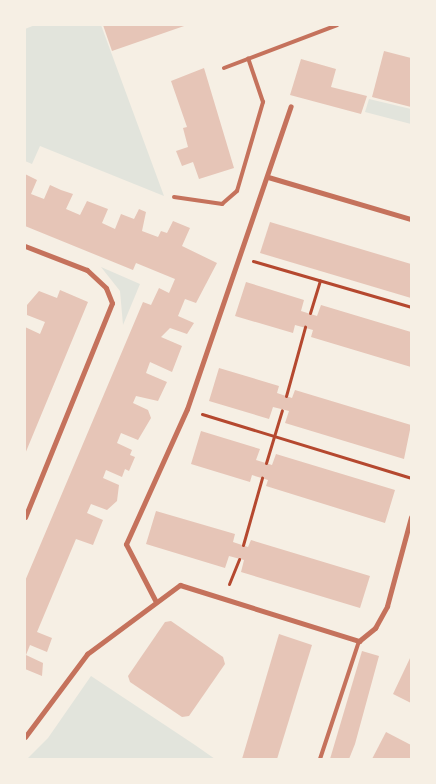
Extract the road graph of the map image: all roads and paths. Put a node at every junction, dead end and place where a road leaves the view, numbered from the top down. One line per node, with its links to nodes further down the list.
1 (337, 25): 2 (lane)
2 (325, 27): 3 (lane)
3 (248, 58): 4 (lane); 7 (lane)
4 (224, 68)
5 (291, 106): 6 (street)
6 (268, 177): 8 (street); 10 (street)
7 (174, 197)
8 (411, 219)
9 (25, 246): 22 (street)
10 (238, 256): 11 (path); 16 (street)
11 (320, 281): 12 (path); 13 (path)
12 (411, 307)
13 (310, 313)
14 (305, 328): 15 (path)
15 (286, 396)
16 (187, 409): 18 (path); 26 (street)
17 (282, 410): 18 (path)
18 (275, 435): 19 (path); 21 (path)
19 (266, 463)
20 (262, 478): 24 (path)
21 (411, 478)
22 (25, 517)
23 (411, 517): 28 (street)
24 (243, 545)
25 (239, 559): 27 (path)
26 (155, 600): 27 (street); 29 (street)
27 (222, 600): 28 (street)
28 (358, 641): 30 (lane)
29 (25, 737)
30 (320, 759)

